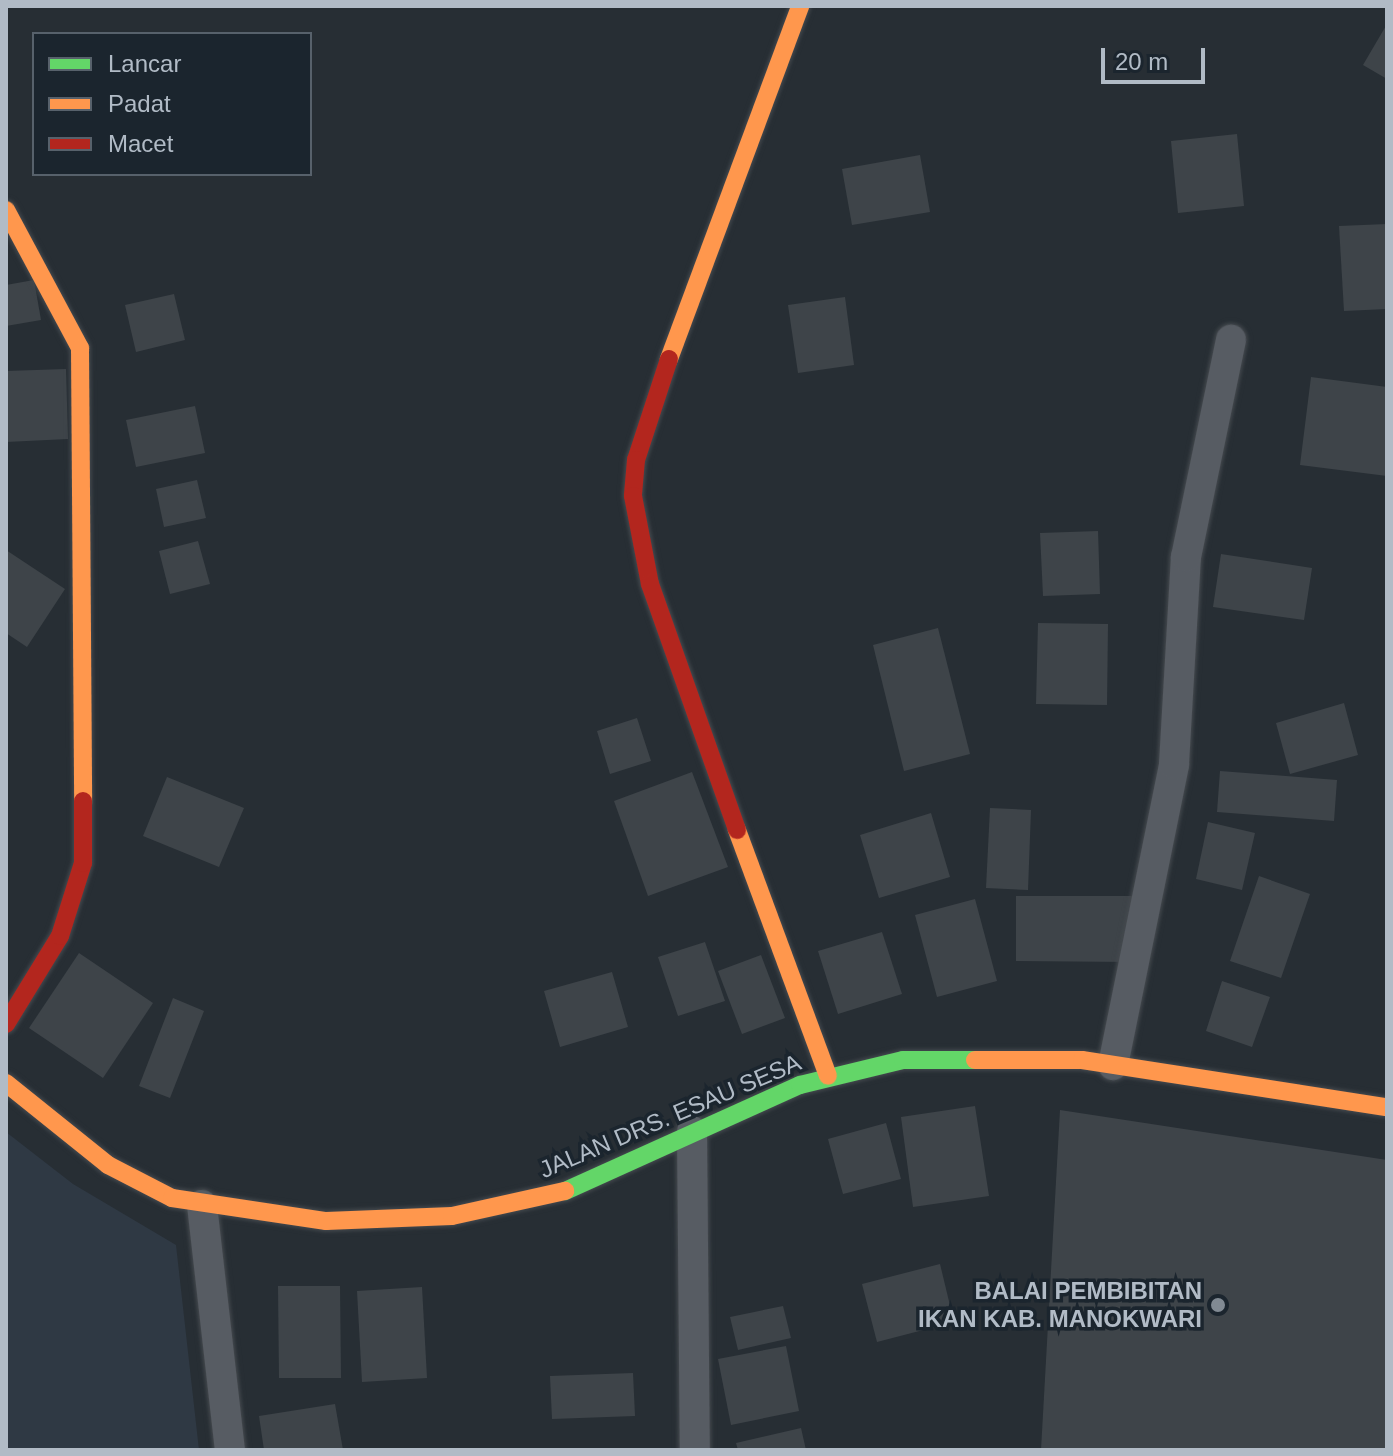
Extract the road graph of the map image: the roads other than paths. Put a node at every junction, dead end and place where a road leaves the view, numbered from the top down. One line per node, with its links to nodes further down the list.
1 (800, 6): 6 (main road)
2 (6, 210): 4 (main road)
3 (1231, 340): 5 (street)
4 (6, 1024)
5 (1113, 1065): 6 (main road, JALAN DRS. ESAU SESA); 8 (main road, JALAN DRS. ESAU SESA)
6 (828, 1076): 9 (main road, JALAN DRS. ESAU SESA)
7 (6, 1083): 10 (main road, JALAN DRS. ESAU SESA)
8 (1387, 1107)
9 (692, 1131): 10 (main road, JALAN DRS. ESAU SESA); 12 (street)
10 (202, 1205): 11 (street)
11 (230, 1450)
12 (695, 1450)

